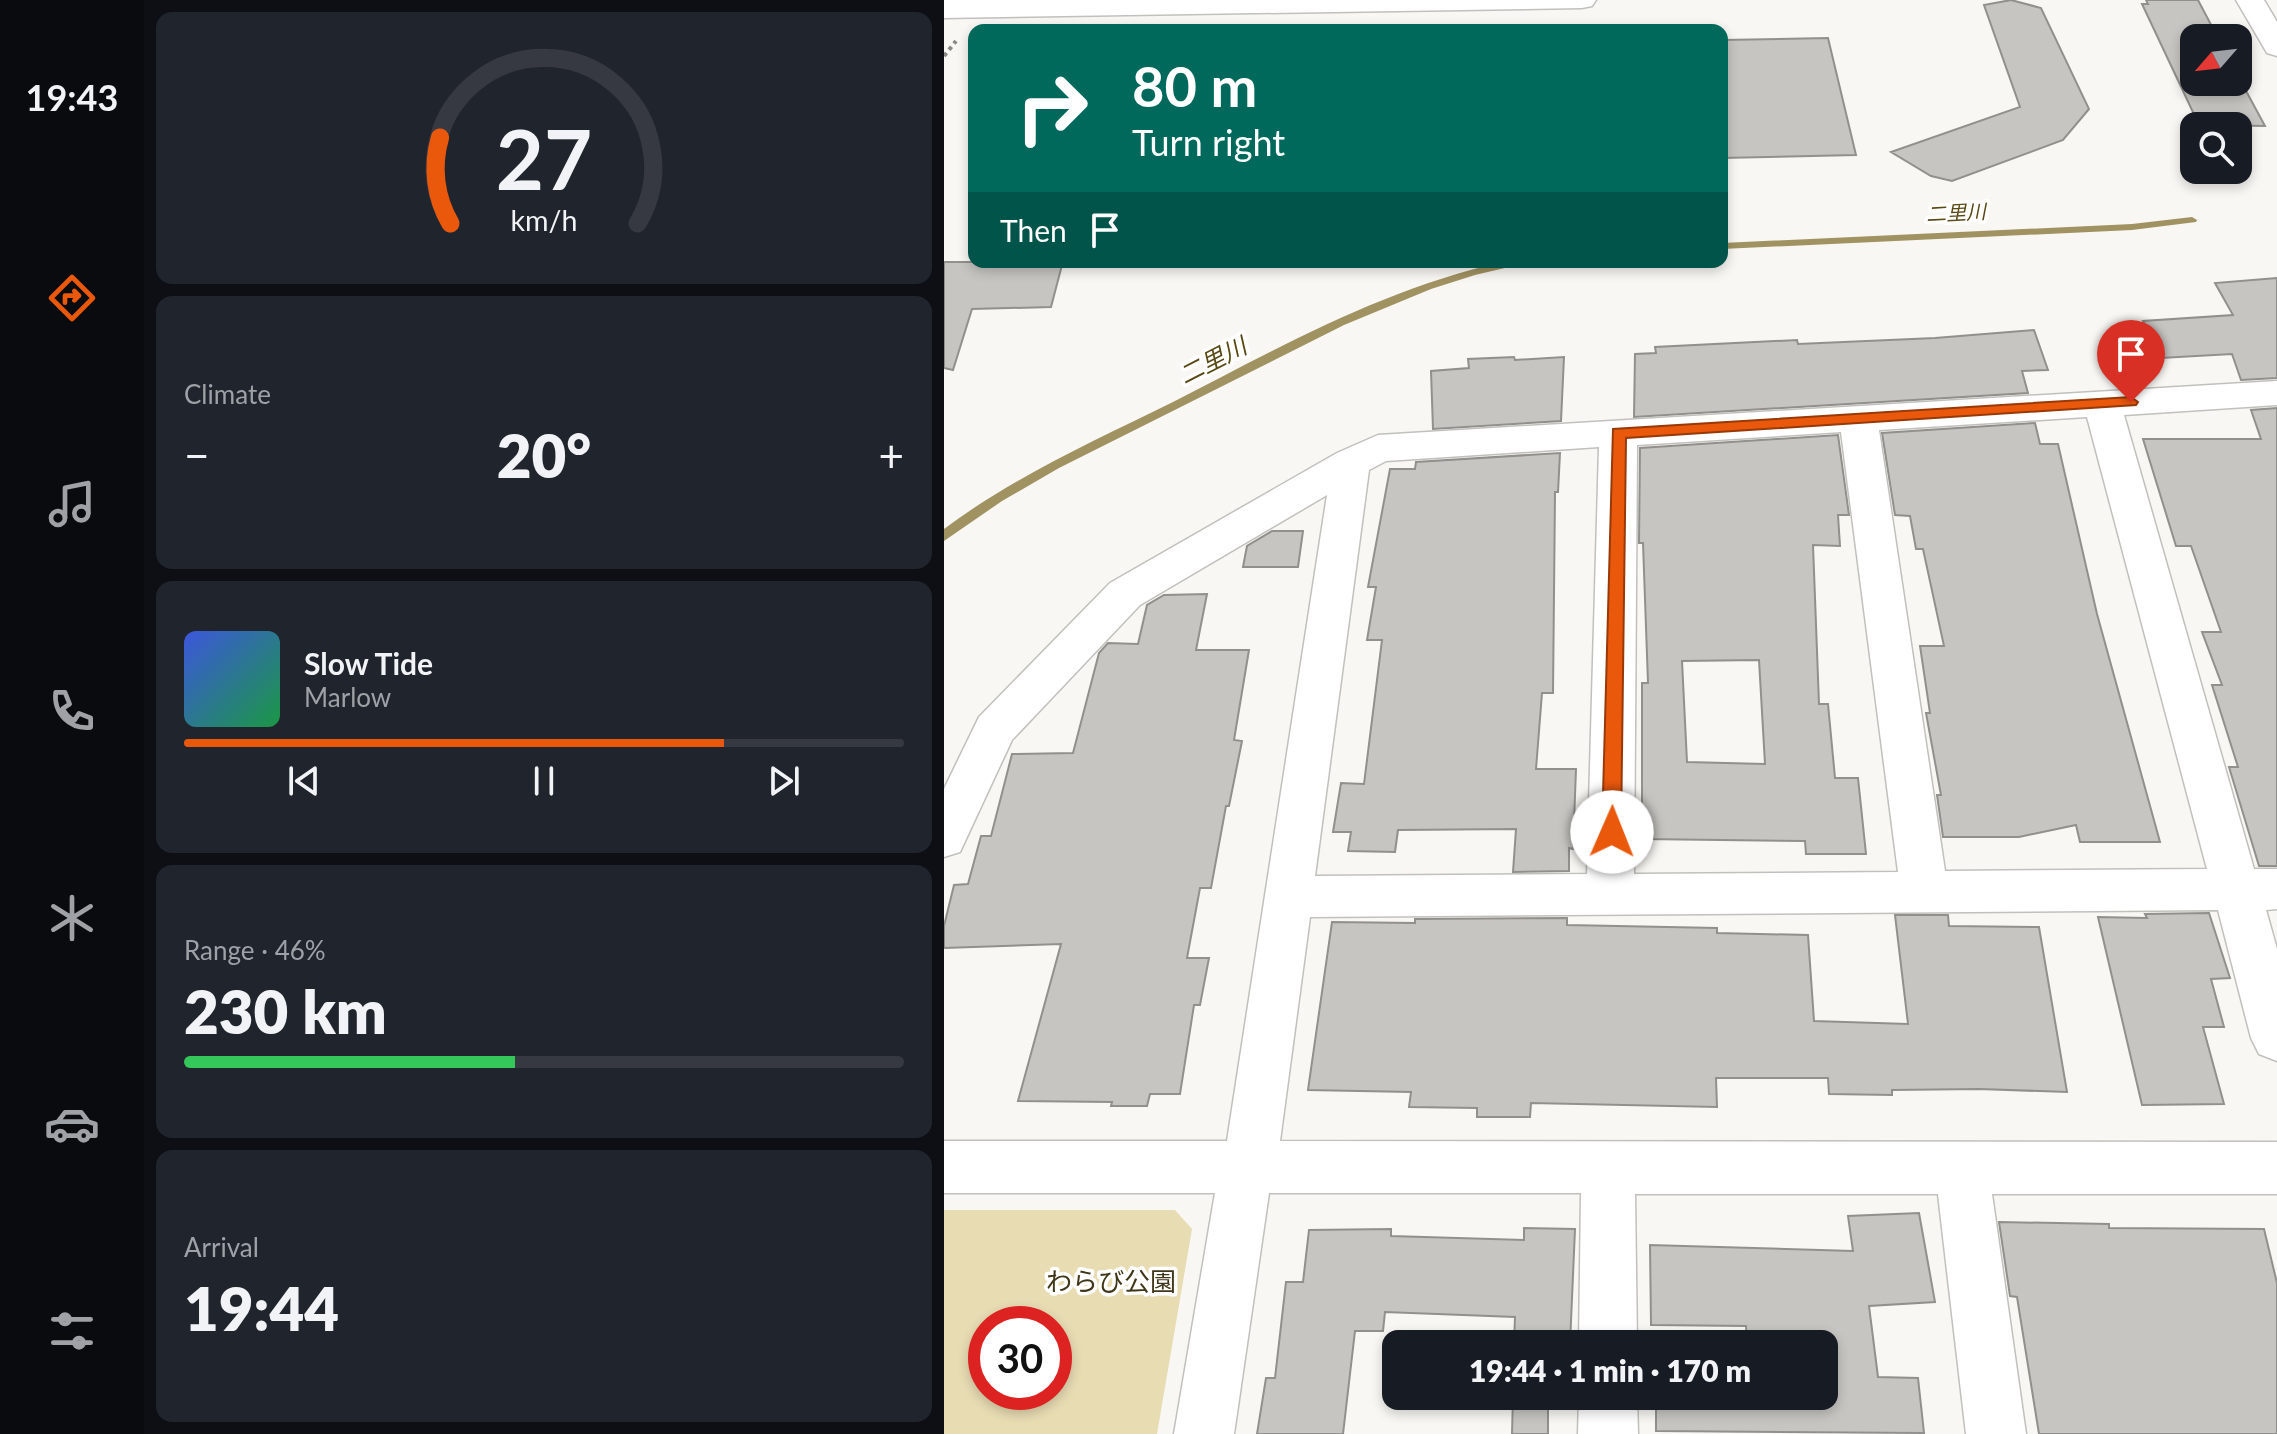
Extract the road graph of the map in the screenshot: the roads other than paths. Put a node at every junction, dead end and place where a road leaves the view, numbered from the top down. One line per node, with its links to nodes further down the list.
1 (1569, 0): 2 (street); 4 (street)
2 (1582, 0)
3 (2250, 0): 6 (street)
4 (1007, 4): 5 (street)
5 (955, 9)
6 (2277, 47)
7 (2277, 393): 8 (street)
8 (2102, 403): 9 (street); 13 (street)
9 (1858, 418): 10 (street); 14 (street)
10 (1618, 433): 11 (street); 15 (street)
11 (1351, 462): 12 (street); 16 (street)
12 (944, 838)
13 (2257, 889): 14 (street); 17 (street)
14 (1924, 891): 15 (street)
15 (1610, 894): 16 (street)
16 (1289, 897): 19 (street)
17 (2277, 1038)
18 (944, 1167): 19 (street)
19 (1250, 1167): 21 (street); 25 (street)
20 (2277, 1168): 22 (street)
21 (1608, 1169): 22 (street); 23 (street)
22 (1962, 1169): 27 (street)
23 (1608, 1330)
24 (1608, 1410): 26 (street)
25 (1204, 1434)
26 (1608, 1434)
27 (1996, 1434)

